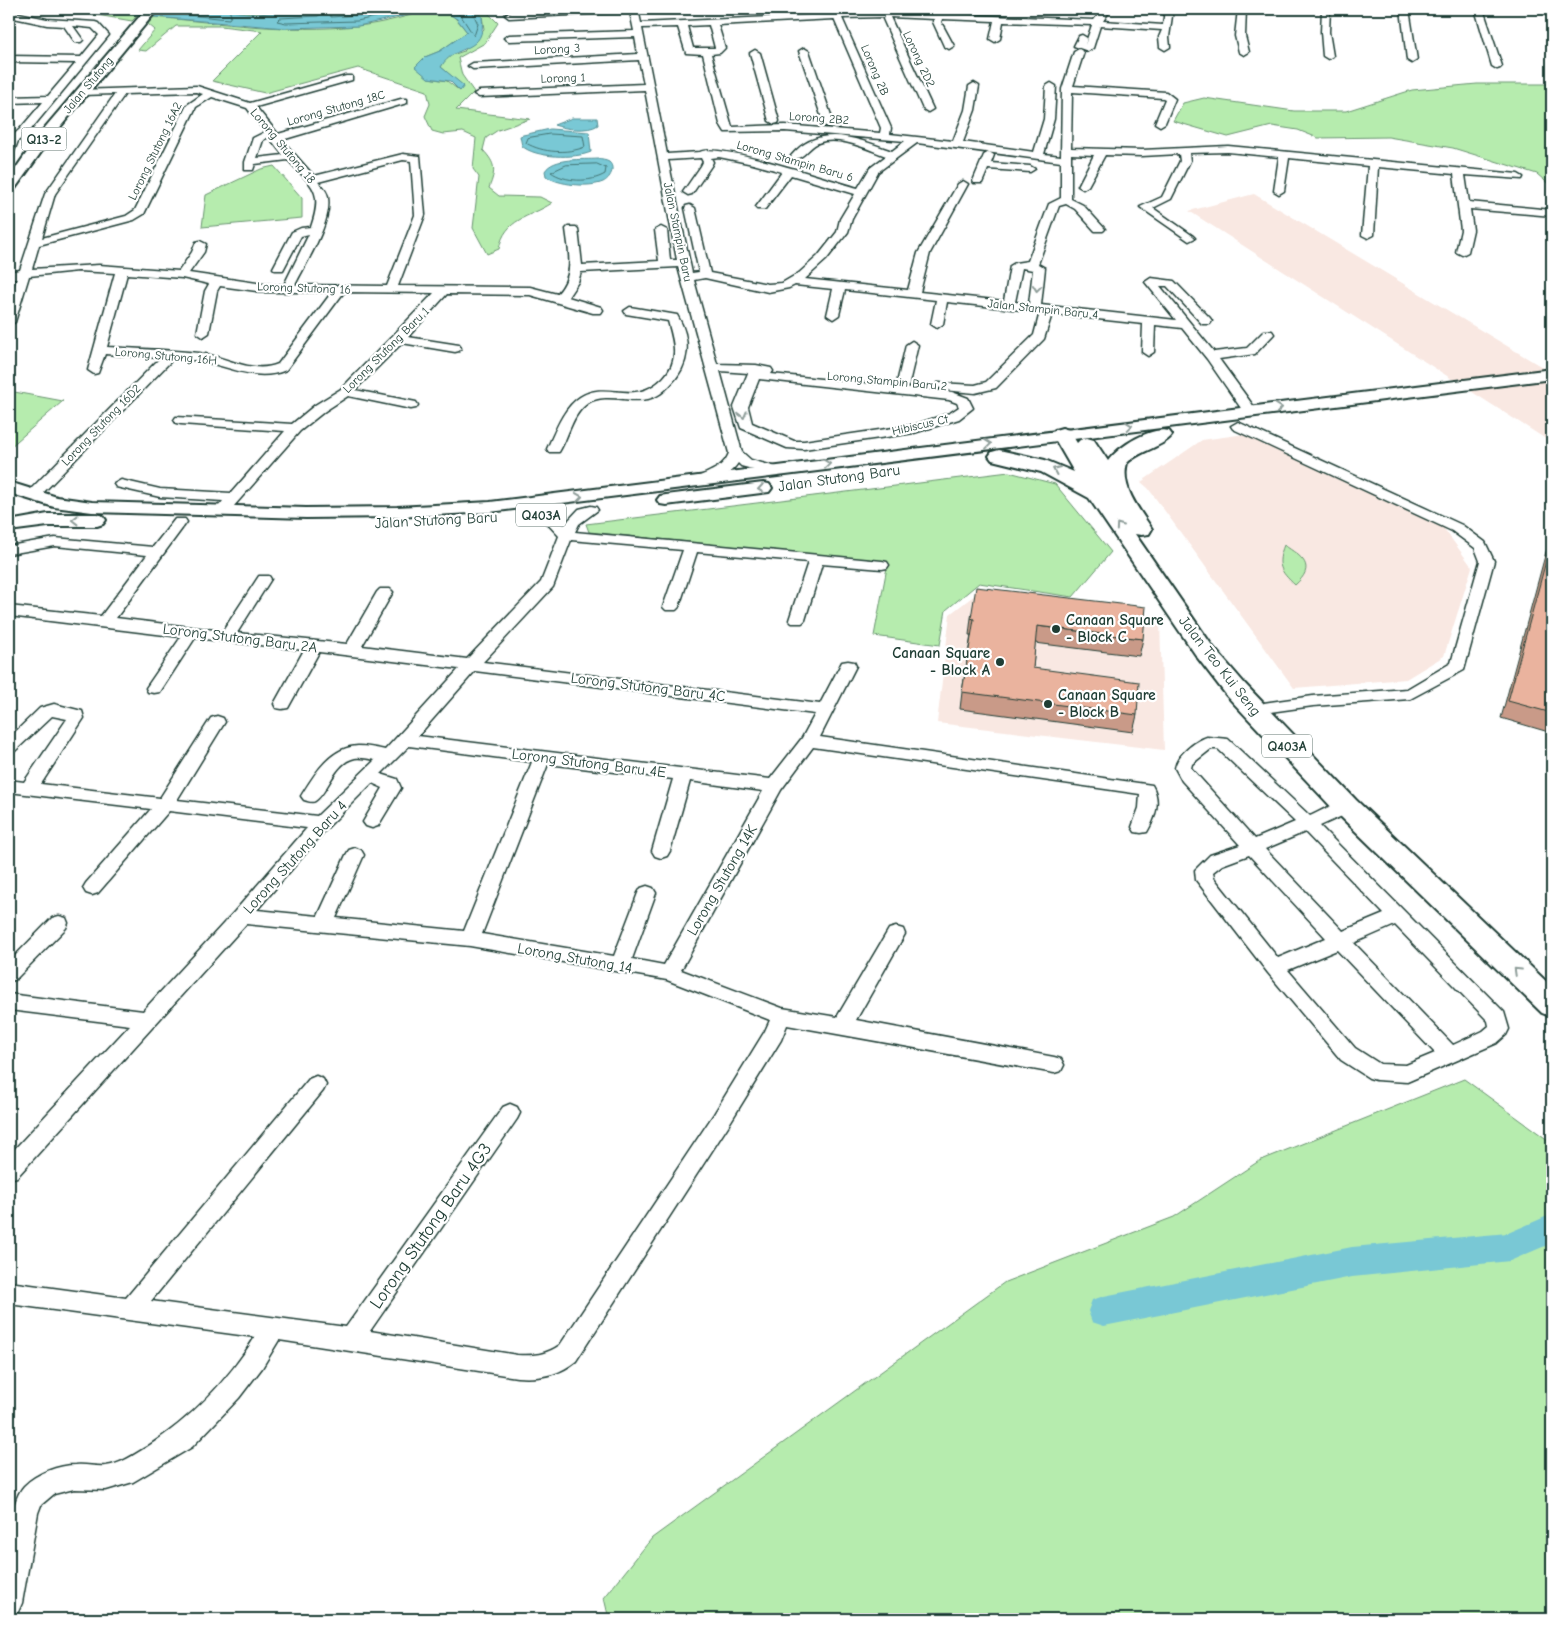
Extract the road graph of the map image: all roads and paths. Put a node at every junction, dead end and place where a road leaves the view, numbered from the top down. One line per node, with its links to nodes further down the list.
1 (152, 9): 56 (main road, Jalan Stutong / Q13-2)
2 (632, 9): 15 (street); 29 (street, Jalan Stampin Baru)
3 (962, 9): 19 (street)
4 (1013, 9): 23 (street)
5 (1107, 9): 25 (street)
6 (1169, 9): 28 (street)
7 (1326, 9): 41 (street)
8 (1405, 9): 45 (street)
9 (1479, 9): 47 (street)
10 (1542, 9): 18 (street)
11 (1242, 12): 38 (street)
12 (790, 13): 16 (street); 17 (street)
13 (9, 14): 26 (street)
14 (697, 14): 16 (street)
15 (509, 15)
16 (743, 15): 24 (street)
17 (837, 15): 21 (street); 22 (street); 71 (street, Lorong 2B)
18 (1552, 15)
19 (955, 16): 20 (street); 22 (street)
20 (999, 18): 23 (street); 32 (street)
21 (887, 19): 22 (street); 66 (street, Lorong 2D2)
22 (938, 19): 34 (street)
23 (1011, 19): 25 (street)
24 (713, 22): 27 (street); 27 (street)
25 (1098, 23): 28 (street); 31 (street)
26 (68, 24): 33 (street); 44 (street)
27 (682, 24): 29 (street)
28 (1167, 28): 35 (street)
29 (638, 30): 30 (street); 42 (street, Jalan Stampin Baru)
30 (508, 38)
31 (1082, 38)
32 (995, 39)
33 (78, 40)
34 (949, 46)
35 (1165, 47)
36 (804, 51): 70 (street)
37 (1080, 52): 52 (street)
38 (1244, 52)
39 (755, 53): 67 (street)
40 (707, 56): 69 (street)
41 (1328, 56)
42 (643, 57): 46 (street, Lorong 3); 51 (street, Jalan Stampin Baru)
43 (9, 59): 44 (street)
44 (83, 60): 60 (street)
45 (1412, 60)
46 (473, 66)
47 (1497, 66)
48 (349, 78): 65 (street)
49 (974, 86): 78 (street)
50 (1051, 86): 90 (street)
51 (648, 87): 59 (street, Lorong 1); 89 (street, Jalan Stampin Baru)
52 (1067, 89): 68 (street); 85 (street)
53 (9, 90): 54 (street)
54 (41, 90)
55 (122, 91): 56 (street, Lorong Stutong 18); 57 (street, Lorong Stutong 18); 116 (street)
56 (82, 92): 72 (main road, Jalan Stutong / Q13-2)
57 (211, 93): 65 (street, Lorong Stutong 18); 116 (street, Lorong Stutong 16A2)
58 (479, 94): 59 (street, Lorong 1)
59 (511, 97): 62 (street); 64 (street)
60 (50, 99): 61 (street); 73 (street)
61 (9, 100)
62 (528, 100)
63 (404, 101): 74 (street, Lorong Stutong 18C)
64 (492, 102)
65 (250, 106): 74 (street, Lorong Stutong 18)
66 (928, 109)
67 (774, 121): 69 (street); 70 (street)
68 (1160, 123)
69 (725, 124): 71 (street, Lorong 2B2)
70 (829, 124): 71 (street)
71 (885, 132): 75 (street, Lorong 2B2)
72 (47, 134): 73 (street); 101 (main road, Jalan Stutong / Q13-2)
73 (14, 135): 81 (street)
74 (273, 135): 87 (street, Lorong Stutong 18); 87 (street)
75 (913, 135): 78 (street, Lorong 2B2); 84 (street)
76 (1113, 141): 77 (street)
77 (1141, 143)
78 (957, 144): 79 (street, Lorong 2B2)
79 (991, 150): 90 (street, Lorong 2B2); 92 (street)
80 (1183, 150): 82 (street, Lorong 2B2); 86 (street, Lorong 2B2); 115 (street)
81 (9, 152)
82 (1101, 152): 85 (street, Lorong 2B2); 100 (street)
83 (704, 153): 89 (street, Lorong Stampin Baru 6); 94 (street, Lorong Stampin Baru 6); 103 (street)
84 (893, 155): 88 (street); 104 (street)
85 (1066, 155): 90 (street, Lorong 2B2); 105 (street)
86 (1284, 155): 91 (street, Lorong 2B2); 102 (street)
87 (290, 156): 97 (street, Lorong Stutong 18)
88 (796, 156)
89 (663, 157): 120 (street, Jalan Stampin Baru)
90 (1038, 157)
91 (1373, 163): 95 (street, Lorong 2B2); 114 (street)
92 (985, 166): 93 (street); 98 (street)
93 (1030, 169)
94 (788, 171): 104 (street, Lorong Stampin Baru 6); 107 (street)
95 (1459, 172): 96 (street, Lorong 2B2); 106 (street)
96 (1518, 177)
97 (312, 180): 112 (street, Lorong Stutong 18); 135 (street)
98 (978, 181)
99 (963, 184): 137 (street)
100 (1083, 186)
101 (9, 187)
102 (1279, 191)
103 (688, 192)
104 (860, 192): 130 (street)
105 (1066, 200): 111 (street); 122 (street)
106 (1464, 205): 109 (street); 118 (street)
107 (762, 206)
108 (690, 208): 128 (street)
109 (1552, 213)
110 (572, 228): 123 (street)
111 (1098, 228)
112 (316, 230): 119 (street, Lorong Stutong 18); 119 (street)
113 (661, 230): 121 (street)
114 (1368, 235)
115 (1189, 238)
116 (35, 243): 125 (street)
117 (200, 244): 127 (street)
118 (1462, 252)
119 (301, 261): 133 (street, Lorong Stutong 18)
120 (683, 263): 121 (street); 129 (street, Jalan Stampin Baru)
121 (665, 264): 123 (street)
122 (1032, 265): 140 (street); 141 (street, one-way to 141)
123 (576, 269): 138 (street)
124 (122, 270): 125 (street, Lorong Stutong 16); 127 (street, Lorong Stutong 16); 157 (street)
125 (24, 273): 126 (street, Lorong Stutong 16); 149 (street)
126 (9, 275)
127 (182, 275): 131 (street, Lorong Stutong 16)
128 (705, 275): 129 (street); 130 (street)
129 (687, 277): 145 (street, Jalan Stampin Baru)
130 (793, 281): 132 (street, Jalan Stampin Baru 4)
131 (216, 282): 133 (street, Lorong Stutong 16); 152 (street)
132 (840, 286): 137 (street, Jalan Stampin Baru 4); 144 (street)
133 (288, 288): 134 (street, Lorong Stutong 16)
134 (341, 290): 135 (street, Lorong Stutong 16); 159 (street, Lorong Stutong 16H)
135 (391, 290): 136 (street, Lorong Stutong 16)
136 (443, 291): 138 (street, Lorong Stutong 16); 154 (street, Lorong Stutong Baru 1)
137 (913, 294): 139 (street, Jalan Stampin Baru 4)
138 (560, 298): 142 (street, Lorong Stutong 16)
139 (942, 298): 140 (street, Jalan Stampin Baru 4); 150 (street)
140 (1009, 305): 141 (street, Jalan Stampin Baru 4)
141 (1041, 309): 147 (street, Jalan Stampin Baru 4); 165 (street, Lorong Stampin Baru 2)
142 (597, 310)
143 (630, 311): 146 (street)
144 (833, 316)
145 (698, 317): 146 (street); 161 (street, Jalan Stampin Baru)
146 (673, 318): 176 (street)
147 (1149, 321): 151 (street, Jalan Stampin Baru 4); 158 (street)
148 (1206, 321): 151 (street)
149 (9, 322)
150 (937, 324)
151 (1187, 325): 160 (street)
152 (203, 333)
153 (1268, 334): 160 (street)
154 (399, 340): 156 (street); 167 (street, Lorong Stutong Baru 1)
155 (912, 346): 165 (street)
156 (454, 348)
157 (100, 350): 159 (street, Lorong Stutong 16H); 162 (street)
158 (1148, 352)
159 (170, 355): 183 (street, Lorong Stutong 16D2)
160 (1211, 356): 170 (street)
161 (713, 368): 163 (street, Lorong Stampin Baru 2); 177 (street, Jalan Stampin Baru)
162 (94, 370)
163 (759, 370): 163 (street, Hibiscus Ct, one-way to 163); 165 (street, Lorong Stampin Baru 2)
164 (1552, 374): 168 (main road)
165 (903, 383)
166 (1552, 385): 168 (main road)
167 (346, 392): 169 (street); 173 (street, Lorong Stutong Baru 1)
168 (1449, 393): 170 (main road, one-way to 168); 172 (main road)
169 (411, 404)
170 (1250, 411): 175 (main road, one-way to 170)
171 (181, 420): 173 (street)
172 (1238, 426): 174 (main road); 211 (street)
173 (295, 428): 185 (street, Lorong Stutong Baru 1)
174 (1162, 435): 175 (main road); 184 (highway)
175 (1075, 439): 178 (main road, Jalan Stutong Baru / Q403A); 179 (main road, Jalan Stutong Baru, one-way to 175); 184 (highway, Jalan Teo Kui Seng / Q403A)
176 (554, 449)
177 (736, 453): 179 (street); 180 (street)
178 (999, 456): 184 (highway, one-way to 178); 186 (main road, Jalan Stutong Baru / Q403A, one-way to 186)
179 (775, 471): 180 (main road, Jalan Stutong Baru)
180 (703, 480): 187 (main road, Jalan Stutong Baru, one-way to 180)
181 (121, 484): 185 (street)
182 (9, 487): 183 (main road, Jalan Stutong Baru)
183 (32, 495): 187 (main road, Jalan Stutong Baru)
184 (1108, 495): 211 (highway, Jalan Teo Kui Seng); 226 (highway, Jalan Teo Kui Seng / Q403A, one-way to 184)
185 (234, 497): 187 (street, Lorong Stutong Baru 1)
186 (591, 510): 188 (main road, Jalan Stutong Baru / Q403A); 191 (street, Lorong Stutong Baru 4)
187 (221, 512)
188 (547, 515): 189 (main road, Jalan Stutong Baru / Q403A); 191 (street)
189 (180, 522): 190 (main road, Jalan Stutong Baru / Q403A, one-way to 190); 194 (street)
190 (9, 526)
191 (566, 535): 192 (street); 207 (street, Lorong Stutong Baru 4)
192 (691, 547): 195 (street); 199 (street)
193 (9, 550): 194 (street)
194 (158, 552): 202 (street)
195 (816, 559): 196 (street); 201 (street)
196 (882, 566)
197 (264, 579): 204 (street)
198 (385, 592): 206 (street)
199 (670, 607)
200 (9, 611): 202 (street, Lorong Stutong Baru 2A)
201 (797, 620)
202 (105, 621): 203 (street, Lorong Stutong Baru 2A)
203 (191, 634): 204 (street, Lorong Stutong Baru 2A); 209 (street)
204 (227, 637): 205 (street, Lorong Stutong Baru 2A)
205 (314, 647): 206 (street, Lorong Stutong Baru 2A); 210 (street)
206 (352, 650): 207 (street, Lorong Stutong Baru 2A)
207 (471, 665): 212 (street, Lorong Stutong Baru 4C); 214 (street, Lorong Stutong Baru 4)
208 (848, 666): 212 (street, Lorong Stutong 14K)
209 (154, 688)
210 (282, 704)
211 (1270, 707): 247 (highway, Jalan Teo Kui Seng)
212 (824, 710): 215 (street, Lorong Stutong 14K)
213 (217, 722): 225 (street)
214 (404, 740): 217 (street, Lorong Stutong Baru 4); 218 (street, Lorong Stutong Baru 4E)
215 (809, 741): 222 (street, Lorong Stutong 14K); 230 (street)
216 (9, 747): 223 (street)
217 (388, 756): 220 (street, Lorong Stutong Baru 4); 224 (street)
218 (542, 756): 219 (street, Lorong Stutong Baru 4E); 241 (street)
219 (683, 775): 222 (street, Lorong Stutong Baru 4E); 232 (street)
220 (369, 776): 227 (street); 228 (street, Lorong Stutong Baru 4)
221 (9, 786): 223 (street)
222 (774, 786): 245 (street, Lorong Stutong 14K)
223 (29, 788): 225 (street)
224 (310, 796)
225 (164, 806): 228 (street); 234 (street)
226 (1347, 807): 229 (street); 249 (highway, Jalan Teo Kui Seng / Q403A, one-way to 226)
227 (372, 822)
228 (321, 823): 236 (street, Lorong Stutong Baru 4)
229 (1308, 824): 231 (street); 231 (street); 237 (street)
230 (1141, 827)
231 (1252, 848): 242 (street); 244 (street)
232 (661, 852)
233 (355, 855): 239 (street)
234 (92, 888)
235 (647, 893): 243 (street)
236 (242, 916): 239 (street, Lorong Stutong 14); 251 (street, Lorong Stutong Baru 4)
237 (1398, 916): 242 (street); 253 (street)
238 (59, 923): 246 (street)
239 (324, 924): 241 (street, Lorong Stutong 14)
240 (896, 934): 252 (street)
241 (470, 939): 243 (street, Lorong Stutong 14)
242 (1339, 941): 244 (street); 253 (street)
243 (620, 966): 245 (street, Lorong Stutong 14)
244 (1275, 968): 253 (street)
245 (669, 973): 250 (street, Lorong Stutong 14)
246 (9, 974)
247 (1552, 981)
248 (9, 1002): 251 (street)
249 (1552, 1005)
250 (782, 1016): 252 (street, Lorong Stutong 14); 261 (street)
251 (148, 1019): 257 (street, Lorong Stutong Baru 4)
252 (843, 1024): 254 (street, Lorong Stutong 14)
253 (1450, 1055)
254 (1054, 1065)
255 (316, 1085): 259 (street)
256 (510, 1113): 261 (street, Lorong Stutong Baru 4G3)
257 (9, 1170)
258 (9, 1293): 259 (street)
259 (130, 1310): 260 (street)
260 (273, 1329): 261 (street); 262 (street)
261 (351, 1340)
262 (9, 1604)

